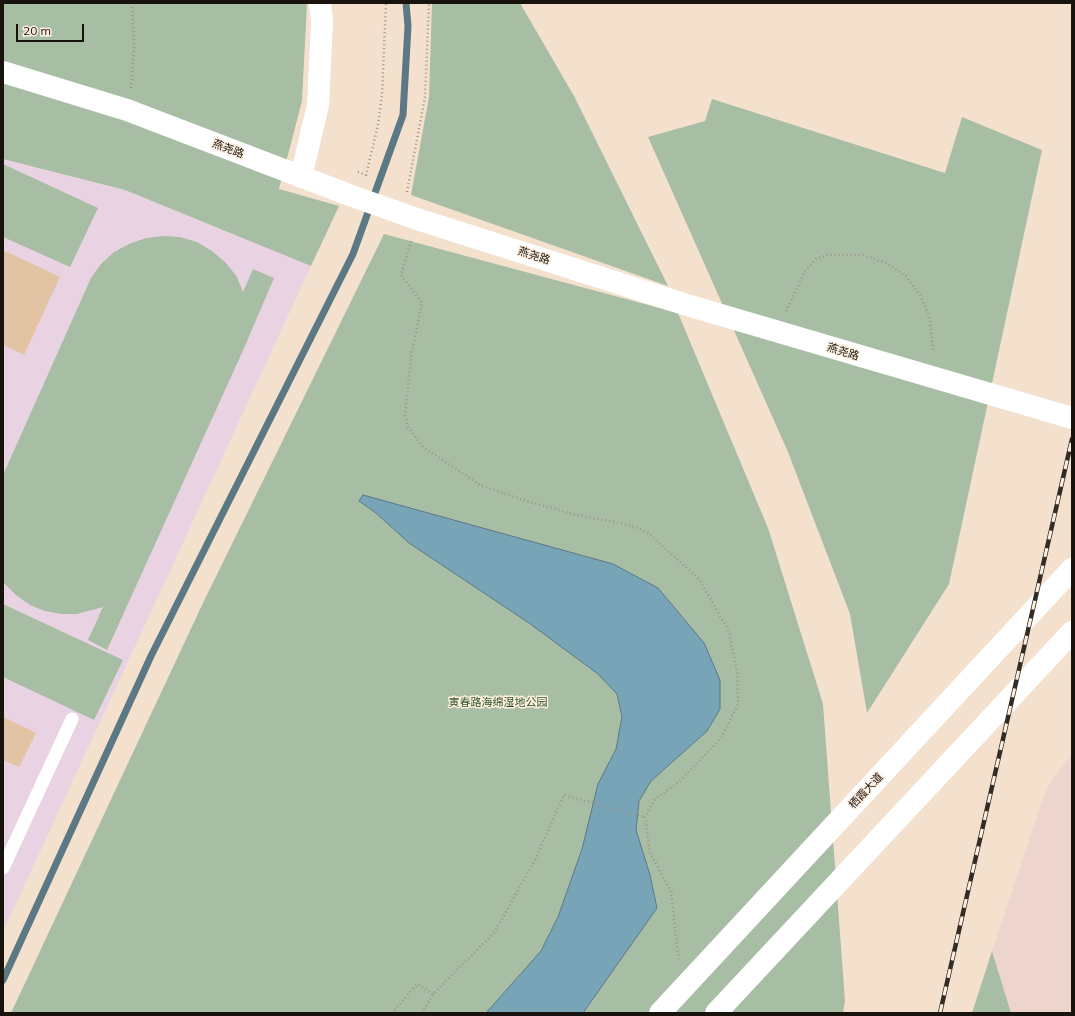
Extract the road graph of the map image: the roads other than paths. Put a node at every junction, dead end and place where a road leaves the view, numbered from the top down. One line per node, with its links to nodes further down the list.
1 (320, 3): 3 (main road)
2 (3, 72): 3 (main road, 燕尧路)
3 (301, 177): 4 (main road, 燕尧路)
4 (1072, 418)
5 (1072, 569): 9 (main road, 栖霞大道)
6 (1072, 632): 10 (main road)
7 (72, 719): 8 (lane)
8 (3, 868)
9 (660, 1013)
10 (716, 1013)

